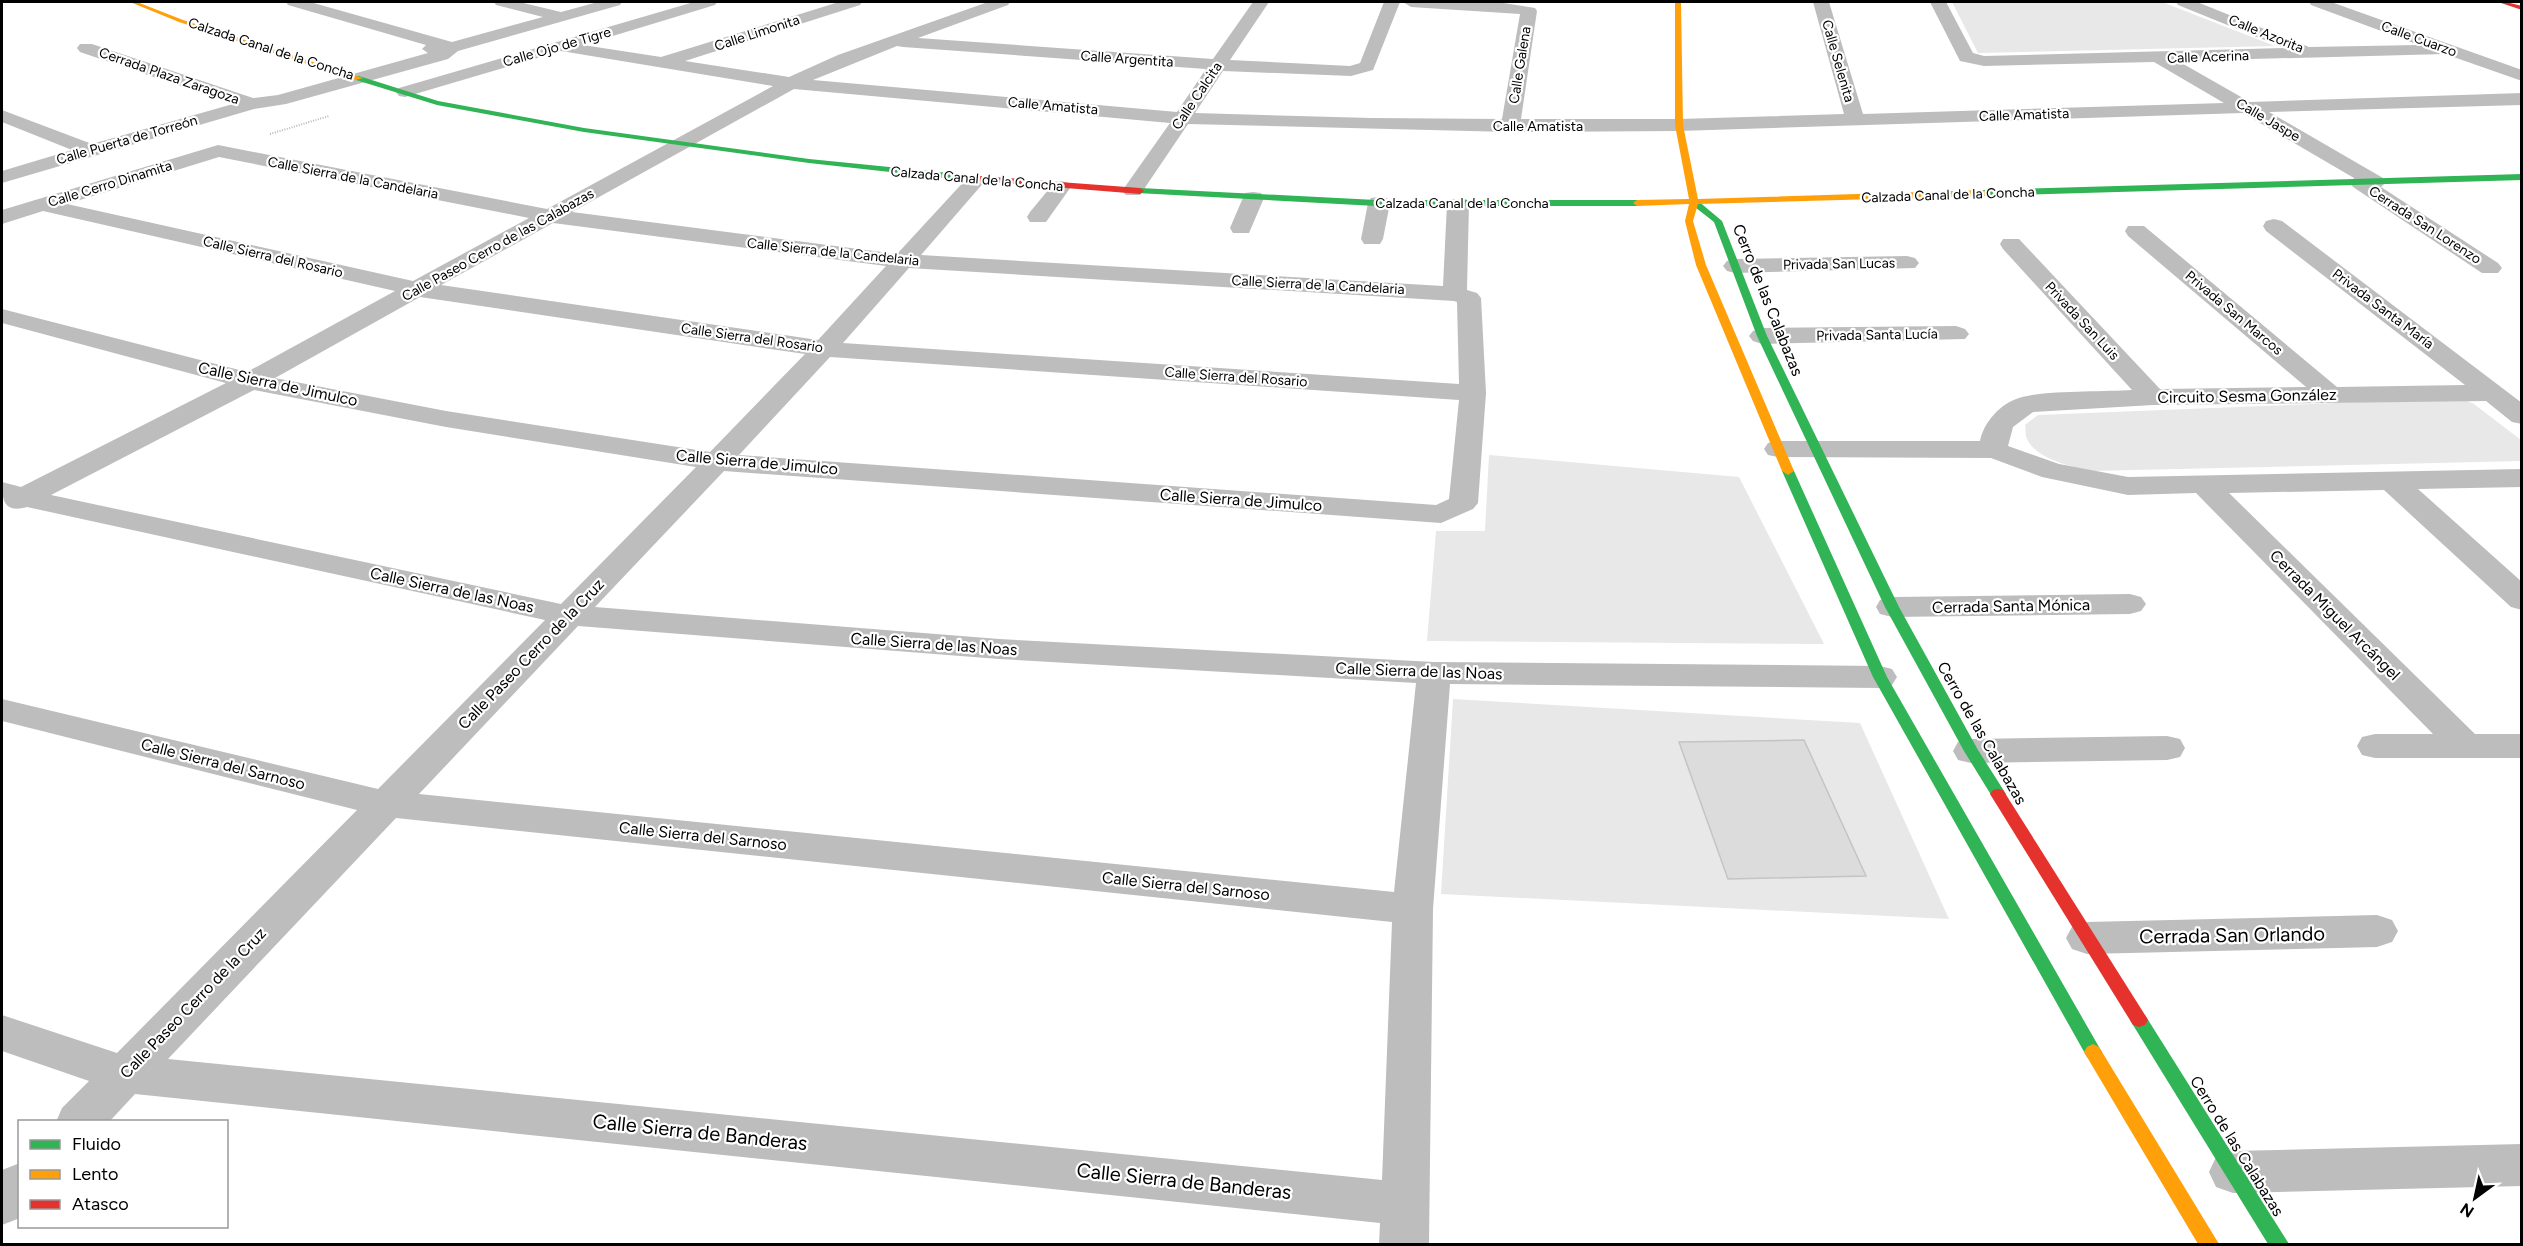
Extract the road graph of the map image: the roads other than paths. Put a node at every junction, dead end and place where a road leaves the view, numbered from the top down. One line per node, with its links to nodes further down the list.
1 (134, 2): 28 (street, Calzada Canal de la Concha)
2 (294, 2): 21 (street)
3 (502, 2): 18 (street)
4 (614, 2): 18 (street, Calle Puerta de Torreón)
5 (709, 2): 20 (street, Calle Ojo de Tigre)
6 (854, 2): 26 (street, Calle Limonita)
7 (1002, 2): 19 (street, Calle Paseo Cerro de las Calabazas)
8 (1261, 2): 27 (street, Calle Calcita)
9 (1392, 2): 27 (street, Calle Argentita)
10 (1411, 2): 39 (street, Calle Galena)
11 (1678, 2): 38 (street)
12 (1821, 2): 37 (street, Calle Selenita)
13 (1938, 2): 25 (street, Calle Acerina)
14 (2184, 2): 24 (street, Calle Azorita)
15 (2317, 2): 23 (street, Calle Cuarzo)
16 (2501, 2): 17 (street)
17 (2522, 8)
18 (561, 17): 21 (street, Calle Puerta de Torreón)
19 (892, 41): 27 (street, Calle Argentita); 30 (street, Calle Paseo Cerro de las Calabazas)
20 (559, 46): 26 (street, Calle Amatista); 31 (street, Calle Ojo de Tigre)
21 (452, 47): 28 (street, Calle Puerta de Torreón)
22 (86, 48): 33 (street, Cerrada Plaza Zaragoza)
23 (2445, 48): 24 (street, Calle Acerina); 29 (street, Calle Cuarzo)
24 (2313, 53): 25 (street, Calle Acerina)
25 (2160, 58): 34 (street, Calle Jaspe)
26 (660, 64): 30 (street, Calle Amatista)
27 (1218, 65): 36 (street, Calle Calcita)
28 (353, 75): 31 (street, Calzada Canal de la Concha); 33 (street, Calle Puerta de Torreón)
29 (2522, 76)
30 (790, 83): 36 (street, Calle Amatista); 40 (street, Calle Paseo Cerro de las Calabazas)
31 (408, 92): 40 (street, Calzada Canal de la Concha)
32 (2522, 99): 34 (street, Calle Amatista)
33 (252, 104): 41 (street, Calle Puerta de Torreón)
34 (2249, 109): 37 (street, Calle Amatista); 46 (street, Calle Jaspe)
35 (2, 116): 41 (street)
36 (1182, 118): 39 (street, Calle Amatista); 49 (street, Calle Calcita)
37 (1855, 120): 38 (street, Calle Amatista)
38 (1679, 125): 39 (street, Calle Amatista); 50 (street)
39 (1510, 126)
40 (686, 142): 47 (street, Calzada Canal de la Concha); 49 (street, Calzada Canal de la Concha); 55 (street, Calle Paseo Cerro de las Calabazas)
41 (91, 151): 44 (street, Calle Puerta de Torreón)
42 (218, 151): 53 (street, Calle Cerro Dinamita); 55 (street, Calle Sierra de la Candelaria)
43 (2522, 165): 46 (street, Calzada Canal de la Concha)
44 (2, 177)
45 (2522, 177): 46 (street, Calzada Canal de la Concha)
46 (2364, 178): 50 (street, Calzada Canal de la Concha); 66 (street, Cerrada San Lorenzo)
47 (976, 180): 48 (street, Calzada Canal de la Concha); 63 (street, Calle Paseo Cerro de la Cruz)
48 (1061, 187): 49 (street, Calzada Canal de la Concha); 57 (street)
49 (1137, 187): 50 (street, Calzada Canal de la Concha); 51 (street, Calzada Canal de la Concha)
50 (1692, 197): 54 (street, Calzada Canal de la Concha); 65 (street, Cerro de las Calabazas); 79 (street)
51 (1253, 198): 52 (street, Calzada Canal de la Concha); 59 (street)
52 (1379, 203): 54 (street, Calzada Canal de la Concha); 61 (street)
53 (42, 204): 56 (street, Calle Cerro Dinamita); 67 (street, Calle Sierra del Rosario)
54 (1458, 204): 68 (street)
55 (550, 216): 63 (street, Calle Sierra de la Candelaria); 67 (street, Calle Paseo Cerro de las Calabazas)
56 (2, 217)
57 (1038, 217)
58 (2274, 226): 75 (street, Privada Santa María)
59 (1241, 228)
60 (2136, 231): 76 (street, Privada San Marcos)
61 (1372, 239)
62 (2011, 244): 77 (street, Privada San Luis)
63 (902, 261): 68 (street, Calle Sierra de la Candelaria); 72 (street, Calle Paseo Cerro de la Cruz)
64 (1907, 263): 65 (street, Privada San Lucas)
65 (1735, 266): 71 (street, Cerro de las Calabazas)
66 (2490, 268)
67 (416, 289): 72 (street, Calle Sierra del Rosario); 73 (street, Calle Paseo Cerro de las Calabazas)
68 (1455, 294): 74 (street)
69 (2, 316): 73 (street, Calle Sierra de Jimulco)
70 (1956, 334): 71 (street, Privada Santa Lucía)
71 (1762, 336): 80 (street, Cerro de las Calabazas)
72 (824, 349): 74 (street, Calle Sierra del Rosario); 82 (street, Calle Paseo Cerro de la Cruz)
73 (250, 381): 82 (street, Calle Sierra de Jimulco); 86 (street, Calle Paseo Cerro de las Calabazas)
74 (1473, 393): 82 (street, Calle Sierra de Jimulco)
75 (2492, 393): 76 (street, Circuito Sesma González); 78 (street)
76 (2331, 395): 77 (street, Circuito Sesma González)
77 (2153, 397): 81 (street, Circuito Sesma González)
78 (2522, 416)
79 (1778, 449): 80 (street); 92 (street)
80 (1815, 449): 81 (street); 89 (street, Cerro de las Calabazas)
81 (1994, 450): 85 (street)
82 (717, 462): 90 (street, Calle Paseo Cerro de la Cruz)
83 (2522, 478): 84 (street)
84 (2392, 482): 85 (street); 87 (street)
85 (2204, 485): 95 (street, Cerrada Miguel Arcángel)
86 (9, 499): 90 (street, Calle Sierra de las Noas)
87 (2522, 600)
88 (2130, 604): 89 (street, Cerrada Santa Mónica)
89 (1892, 607): 98 (street, Cerro de las Calabazas)
90 (568, 615): 91 (street, Calle Sierra de las Noas); 99 (street, Calle Paseo Cerro de la Cruz)
91 (1434, 673): 92 (street, Calle Sierra de las Noas); 100 (street)
92 (1880, 677): 111 (street)
93 (2, 710): 99 (street, Calle Sierra del Sarnoso)
94 (2375, 746): 95 (street)
95 (2466, 746): 96 (street)
96 (2522, 746)
97 (2167, 748): 98 (street)
98 (1971, 751): 102 (street, Cerro de las Calabazas)
99 (387, 804): 100 (street, Calle Sierra del Sarnoso); 104 (street, Calle Paseo Cerro de la Cruz)
100 (1413, 909): 110 (street)
101 (2377, 931): 102 (street, Cerrada San Orlando)
102 (2087, 938): 107 (street, Cerro de las Calabazas)
103 (2, 1033): 104 (street, Calle Sierra de Banderas)
104 (124, 1074): 105 (street, Calle Paseo Cerro de la Cruz); 110 (street, Calle Sierra de Banderas)
105 (81, 1120)
106 (2522, 1165): 107 (street)
107 (2233, 1172): 112 (street, Cerro de las Calabazas)
108 (18, 1186): 109 (street)
109 (2, 1203)
110 (1404, 1224)
111 (2209, 1245)
112 (2279, 1245)

